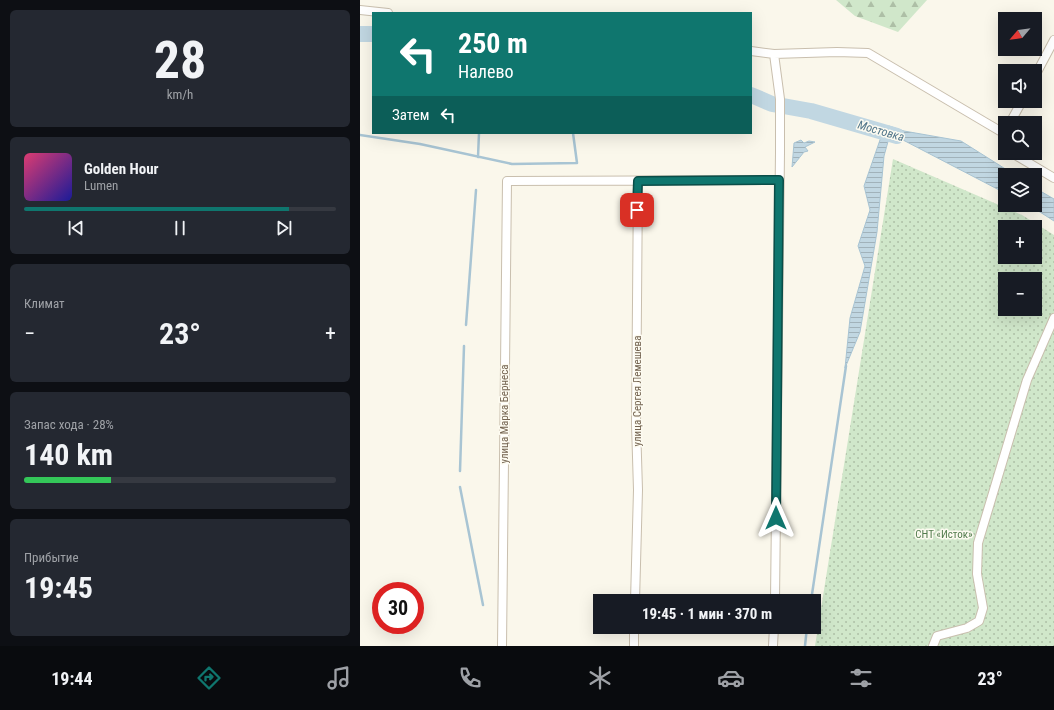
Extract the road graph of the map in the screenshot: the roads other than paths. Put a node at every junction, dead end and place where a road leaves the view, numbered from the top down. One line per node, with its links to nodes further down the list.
1 (360, 10): 2 (street)
2 (379, 12)
3 (1054, 40): 6 (street)
4 (752, 52): 5 (street)
5 (774, 54): 7 (street); 10 (street)
6 (1041, 64)
7 (998, 130)
8 (1024, 160): 9 (street)
9 (1054, 178)
10 (779, 180): 11 (street); 14 (street)
11 (638, 181): 13 (street, улица Сергея Лемешева); 17 (street, улица Марка Бернеса)
12 (1054, 318): 20 (street)
13 (635, 594)
14 (775, 594)
15 (634, 634): 18 (street)
16 (774, 634): 19 (street)
17 (502, 646)
18 (634, 646)
19 (773, 646)
20 (933, 646)

